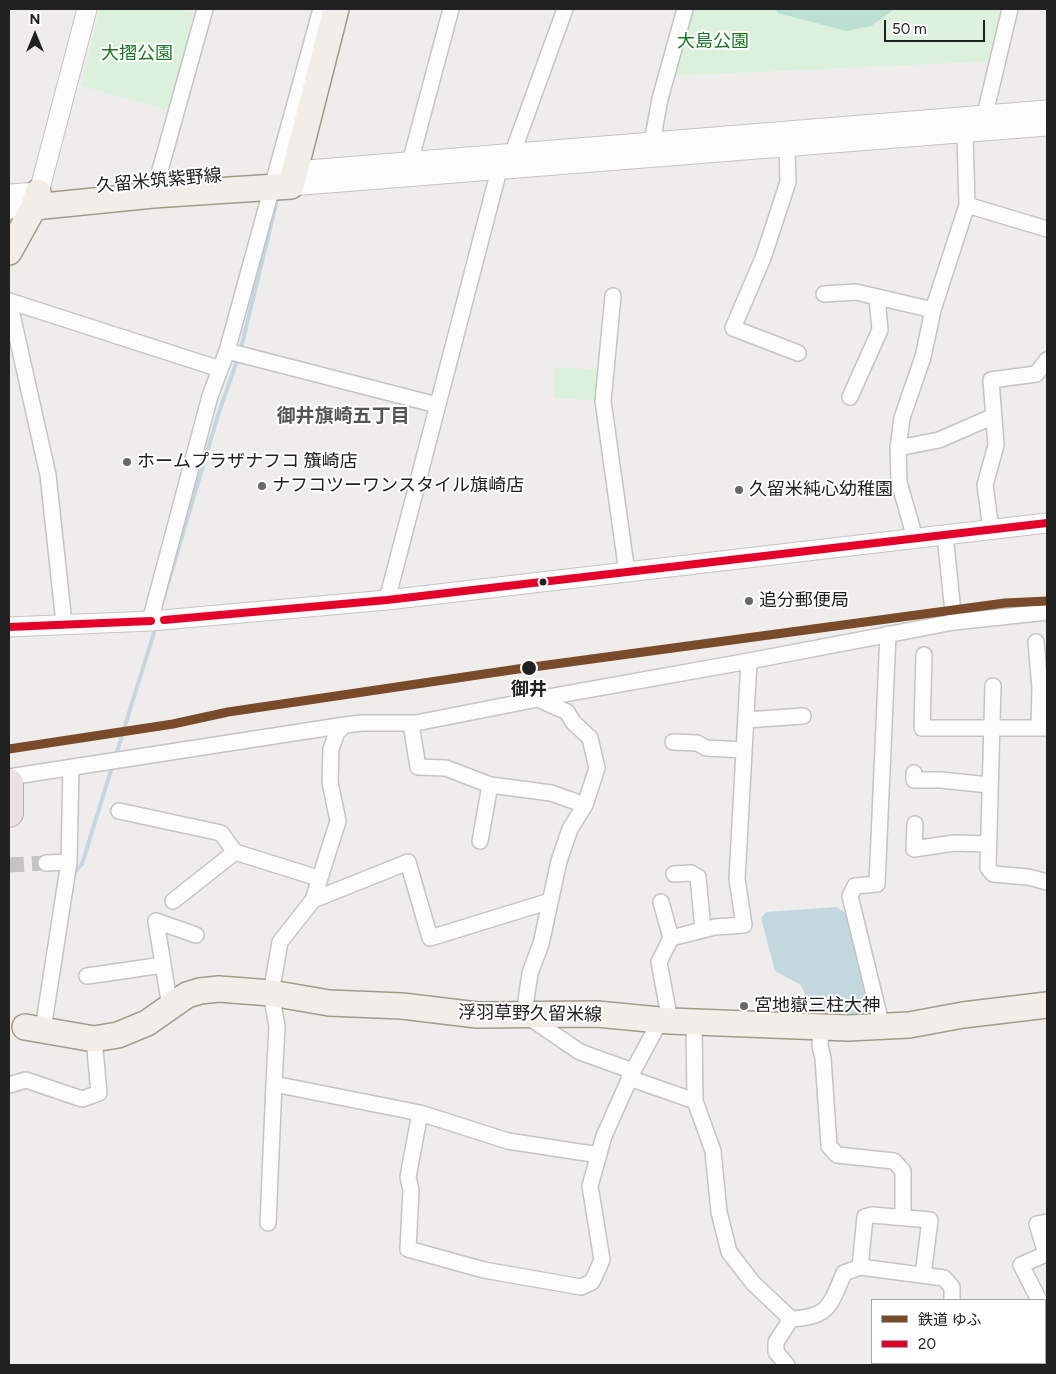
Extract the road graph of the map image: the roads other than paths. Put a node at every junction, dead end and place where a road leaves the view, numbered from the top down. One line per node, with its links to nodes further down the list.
1 (87, 9): 21 (street)
2 (204, 9): 19 (street)
3 (321, 9): 18 (street)
4 (336, 9): 18 (main road)
5 (451, 9): 16 (street)
6 (565, 9): 15 (street)
7 (686, 9): 13 (street)
8 (1010, 9): 10 (street)
9 (1047, 110): 10 (street)
10 (986, 114): 12 (street); 13 (street)
11 (1047, 126): 12 (street)
12 (965, 134): 14 (street); 22 (street)
13 (652, 142): 15 (street)
14 (787, 146): 17 (street); 32 (street)
15 (513, 152): 16 (street); 17 (street)
16 (409, 169): 17 (street); 18 (street)
17 (499, 170): 36 (street)
18 (284, 179): 19 (main road, 久留米筑紫野線); 21 (main road, 久留米筑紫野線); 31 (street)
19 (157, 181): 21 (main road, 久留米筑紫野線)
20 (9, 194): 21 (street)
21 (36, 200): 23 (street); 25 (main road)
22 (967, 205): 24 (street); 30 (street)
23 (9, 209)
24 (1047, 230)
25 (9, 252)
26 (824, 294): 28 (street)
27 (613, 296): 43 (street)
28 (877, 297): 30 (street); 35 (street)
29 (9, 301): 34 (street); 48 (street)
30 (933, 310): 38 (street)
31 (227, 350): 34 (street); 36 (street)
32 (798, 353)
33 (1047, 360): 37 (street)
34 (220, 369): 46 (street)
35 (850, 397)
36 (437, 405): 44 (street)
37 (994, 416): 38 (street); 40 (street)
38 (898, 448): 42 (street)
39 (1047, 523): 40 (street)
40 (991, 529): 41 (street)
41 (945, 534): 42 (street); 47 (street)
42 (915, 538): 43 (street)
43 (627, 572): 44 (street)
44 (387, 600): 46 (street)
45 (1047, 612): 47 (street)
46 (155, 620): 48 (street)
47 (954, 622): 50 (street)
48 (64, 624): 49 (street)
49 (9, 627)
50 (888, 634): 53 (street); 97 (street)
51 (1036, 642): 61 (street)
52 (924, 656): 60 (street)
53 (749, 662): 55 (street); 57 (street)
54 (993, 686): 60 (street)
55 (538, 699): 58 (street); 70 (street)
56 (803, 716): 57 (street)
57 (746, 720): 63 (street)
58 (411, 724): 59 (street); 68 (street)
59 (345, 725): 64 (street); 81 (street)
60 (992, 728): 61 (street); 69 (street)
61 (1043, 728)
62 (673, 742): 63 (street)
63 (744, 750): 87 (street)
64 (71, 769): 66 (street); 78 (street)
65 (914, 773): 69 (street)
66 (9, 777)
67 (9, 783): 71 (highway)
68 (490, 785): 70 (street); 75 (street)
69 (989, 785): 76 (street)
70 (584, 805): 85 (street)
71 (9, 808): 73 (highway)
72 (119, 811): 77 (street)
73 (9, 813)
74 (915, 824): 76 (street)
75 (480, 841)
76 (988, 844): 82 (street)
77 (235, 852): 81 (street); 84 (street)
78 (69, 862): 79 (street); 99 (street)
79 (46, 863)
80 (674, 874): 87 (street)
81 (318, 878): 83 (street)
82 (1047, 882)
83 (313, 900): 85 (street); 92 (street)
84 (173, 901)
85 (550, 901): 95 (street)
86 (661, 902): 89 (street)
87 (703, 930): 89 (street)
88 (196, 935): 90 (street)
89 (671, 938): 96 (street)
90 (163, 965): 91 (street); 94 (street)
91 (87, 976)
92 (270, 993): 94 (main road, 浮羽草野久留米線); 95 (main road, 浮羽草野久留米線); 102 (street)
93 (1047, 1005): 97 (main road, 浮羽草野久留米線)
94 (170, 1007): 100 (main road, 浮羽草野久留米線)
95 (524, 1014): 96 (main road, 浮羽草野久留米線); 101 (street)
96 (675, 1021): 98 (main road, 浮羽草野久留米線); 101 (street); 104 (street)
97 (882, 1026): 98 (main road, 浮羽草野久留米線)
98 (821, 1027): 107 (street)
99 (34, 1028): 100 (main road, 浮羽草野久留米線)
100 (94, 1039): 103 (street)
101 (631, 1074): 104 (street); 106 (street)
102 (274, 1084): 105 (street); 109 (street)
103 (9, 1085)
104 (695, 1101): 114 (street)
105 (420, 1113): 106 (street); 106 (street)
106 (599, 1155)
107 (903, 1217): 110 (street); 111 (street)
108 (1047, 1222): 113 (street)
109 (268, 1223)
110 (860, 1267): 111 (street); 114 (street)
111 (923, 1275): 112 (street)
112 (952, 1299)
113 (1038, 1299)
114 (791, 1319): 115 (street)
115 (787, 1365)

